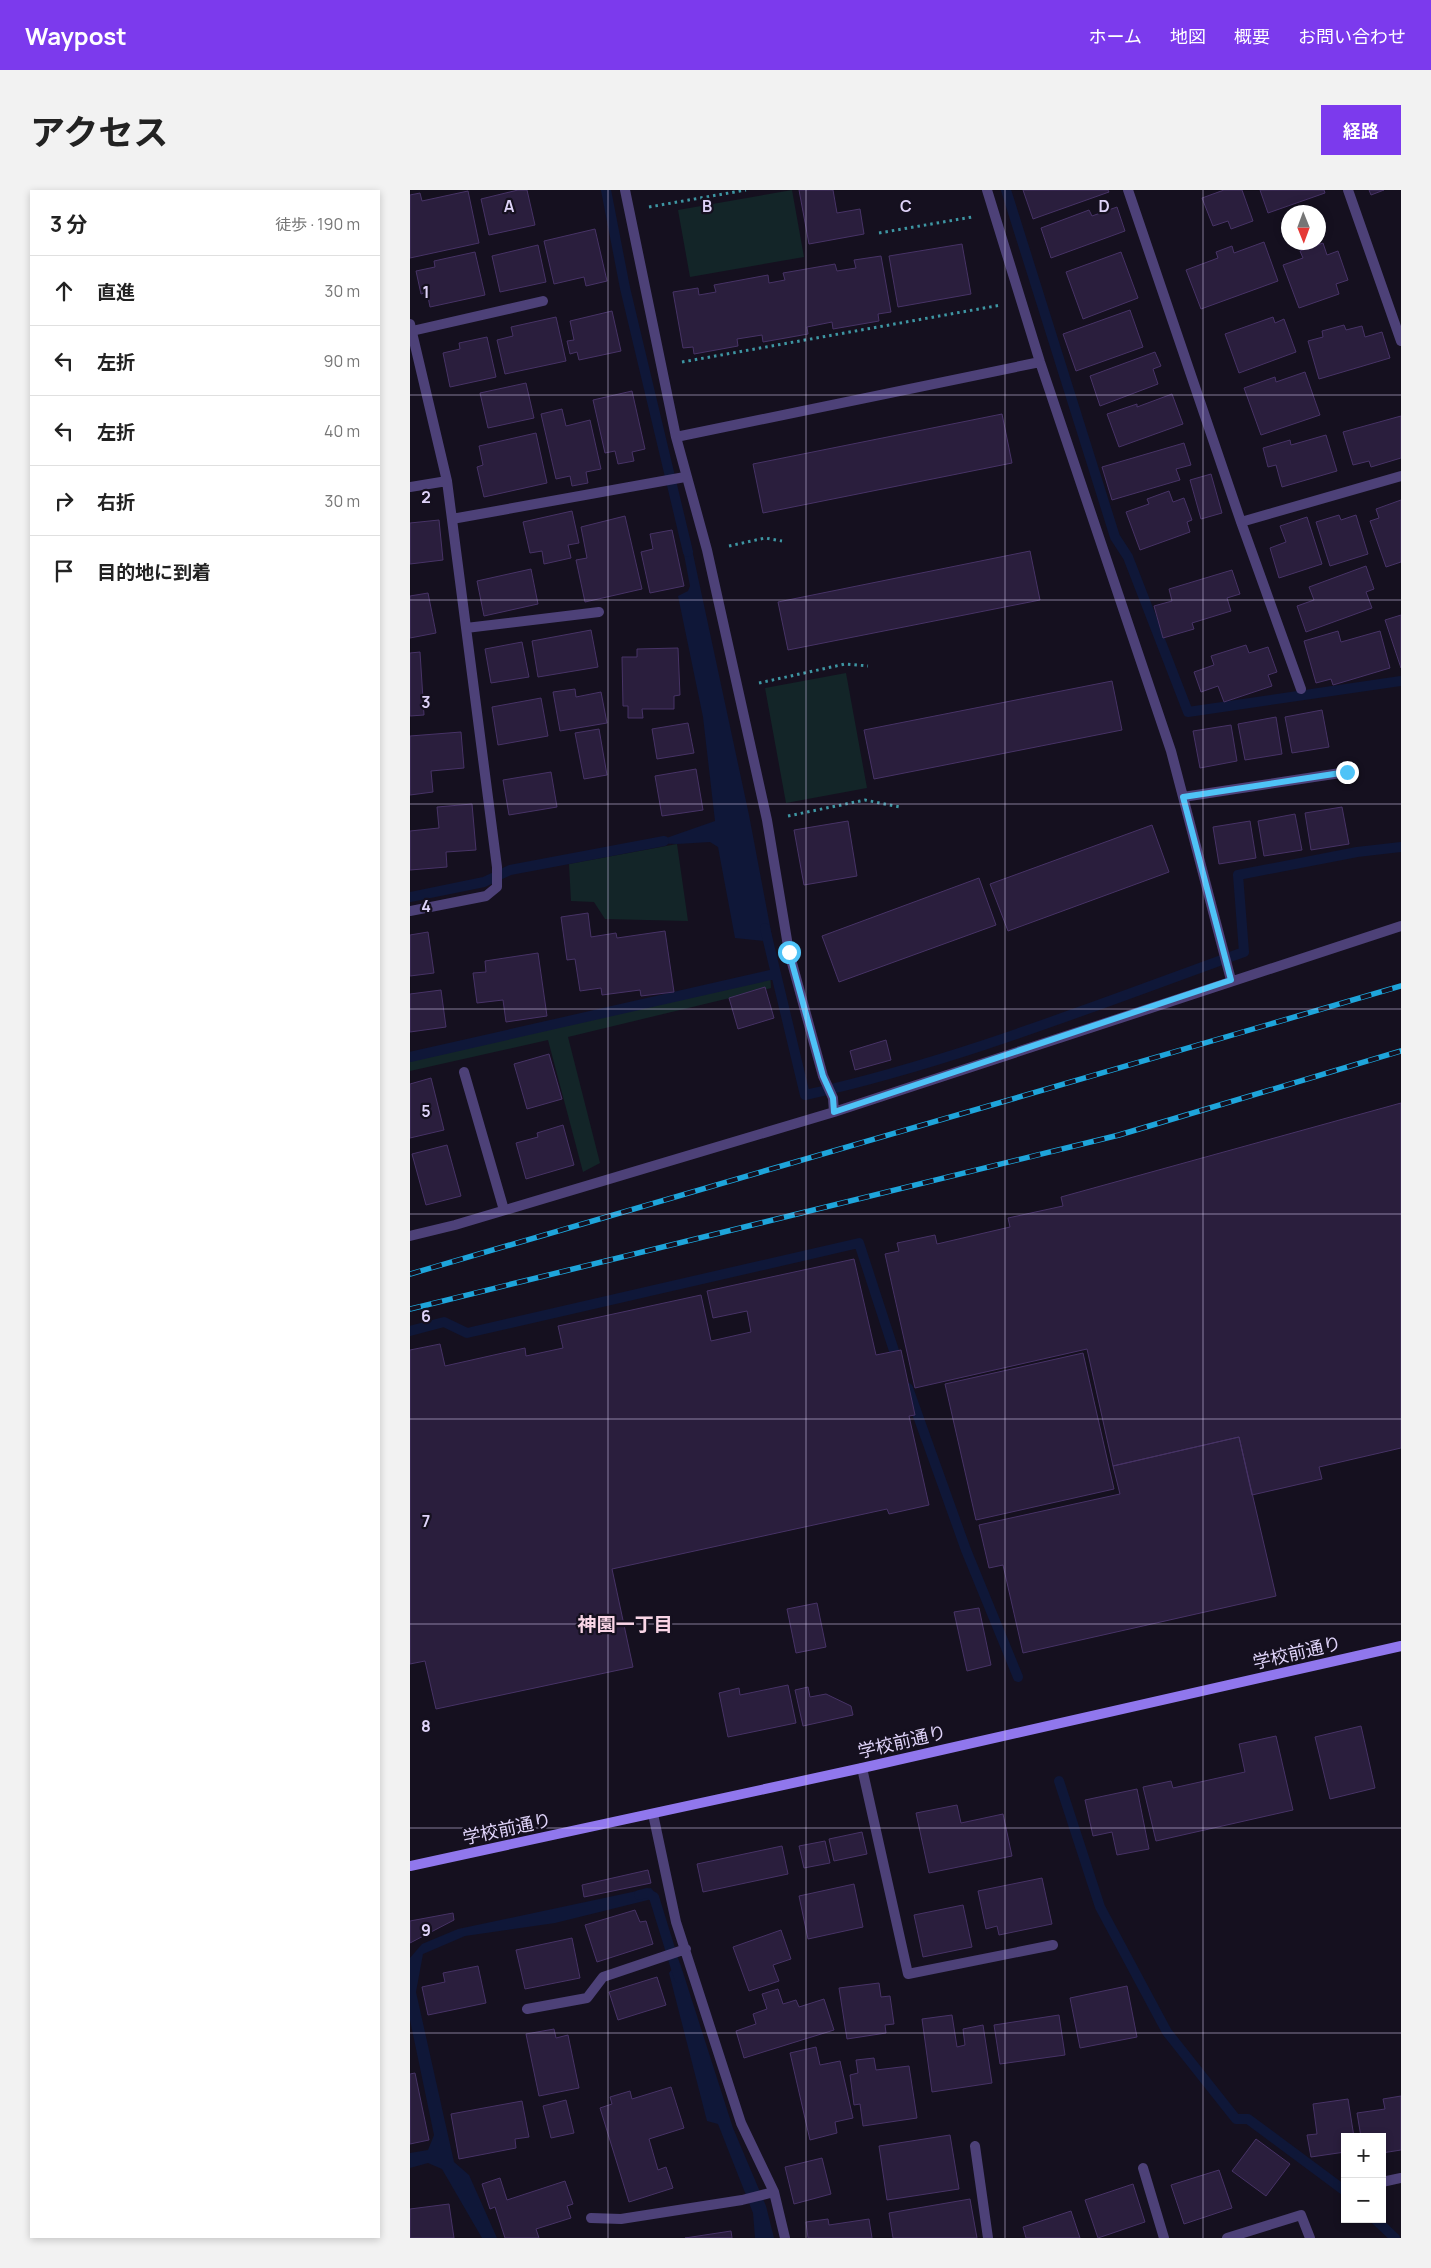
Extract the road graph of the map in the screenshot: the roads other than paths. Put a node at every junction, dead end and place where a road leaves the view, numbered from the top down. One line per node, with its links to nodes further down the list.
1 (625, 190): 9 (street)
2 (987, 190): 8 (street)
3 (1128, 190): 15 (street)
4 (1348, 190): 7 (street)
5 (543, 301): 6 (street)
6 (411, 327): 12 (street)
7 (1401, 341)
8 (1040, 362): 9 (street); 20 (street)
9 (676, 437): 11 (street)
10 (1401, 476): 15 (street)
11 (686, 477): 14 (street); 25 (street)
12 (447, 481): 13 (street); 14 (street)
13 (410, 487)
14 (452, 519): 17 (street)
15 (1241, 522): 18 (street)
16 (599, 612): 17 (street)
17 (466, 628): 21 (street)
18 (1301, 690)
19 (1347, 772): 20 (street)
20 (1183, 797): 23 (street)
21 (410, 911)
22 (1401, 926): 23 (street)
23 (1231, 980): 25 (street)
24 (464, 1072): 26 (street)
25 (834, 1112): 26 (street)
26 (504, 1210): 27 (street)
27 (410, 1236)
28 (1401, 1646): 29 (main road, 学校前通り)
29 (862, 1768): 30 (main road, 学校前通り); 32 (street)
30 (653, 1814): 31 (main road, 学校前通り); 33 (street)
31 (410, 1866)
32 (1053, 1945)
33 (686, 1949): 34 (street); 39 (street)
34 (527, 2009)
35 (975, 2146): 42 (street)
36 (1144, 2168): 43 (street)
37 (1401, 2178): 38 (street)
38 (1386, 2181)
39 (774, 2192): 40 (street); 41 (street)
40 (591, 2218)
41 (785, 2238)
42 (988, 2238)
43 (1164, 2238)
44 (1227, 2238): 45 (street)
45 (1310, 2238)

